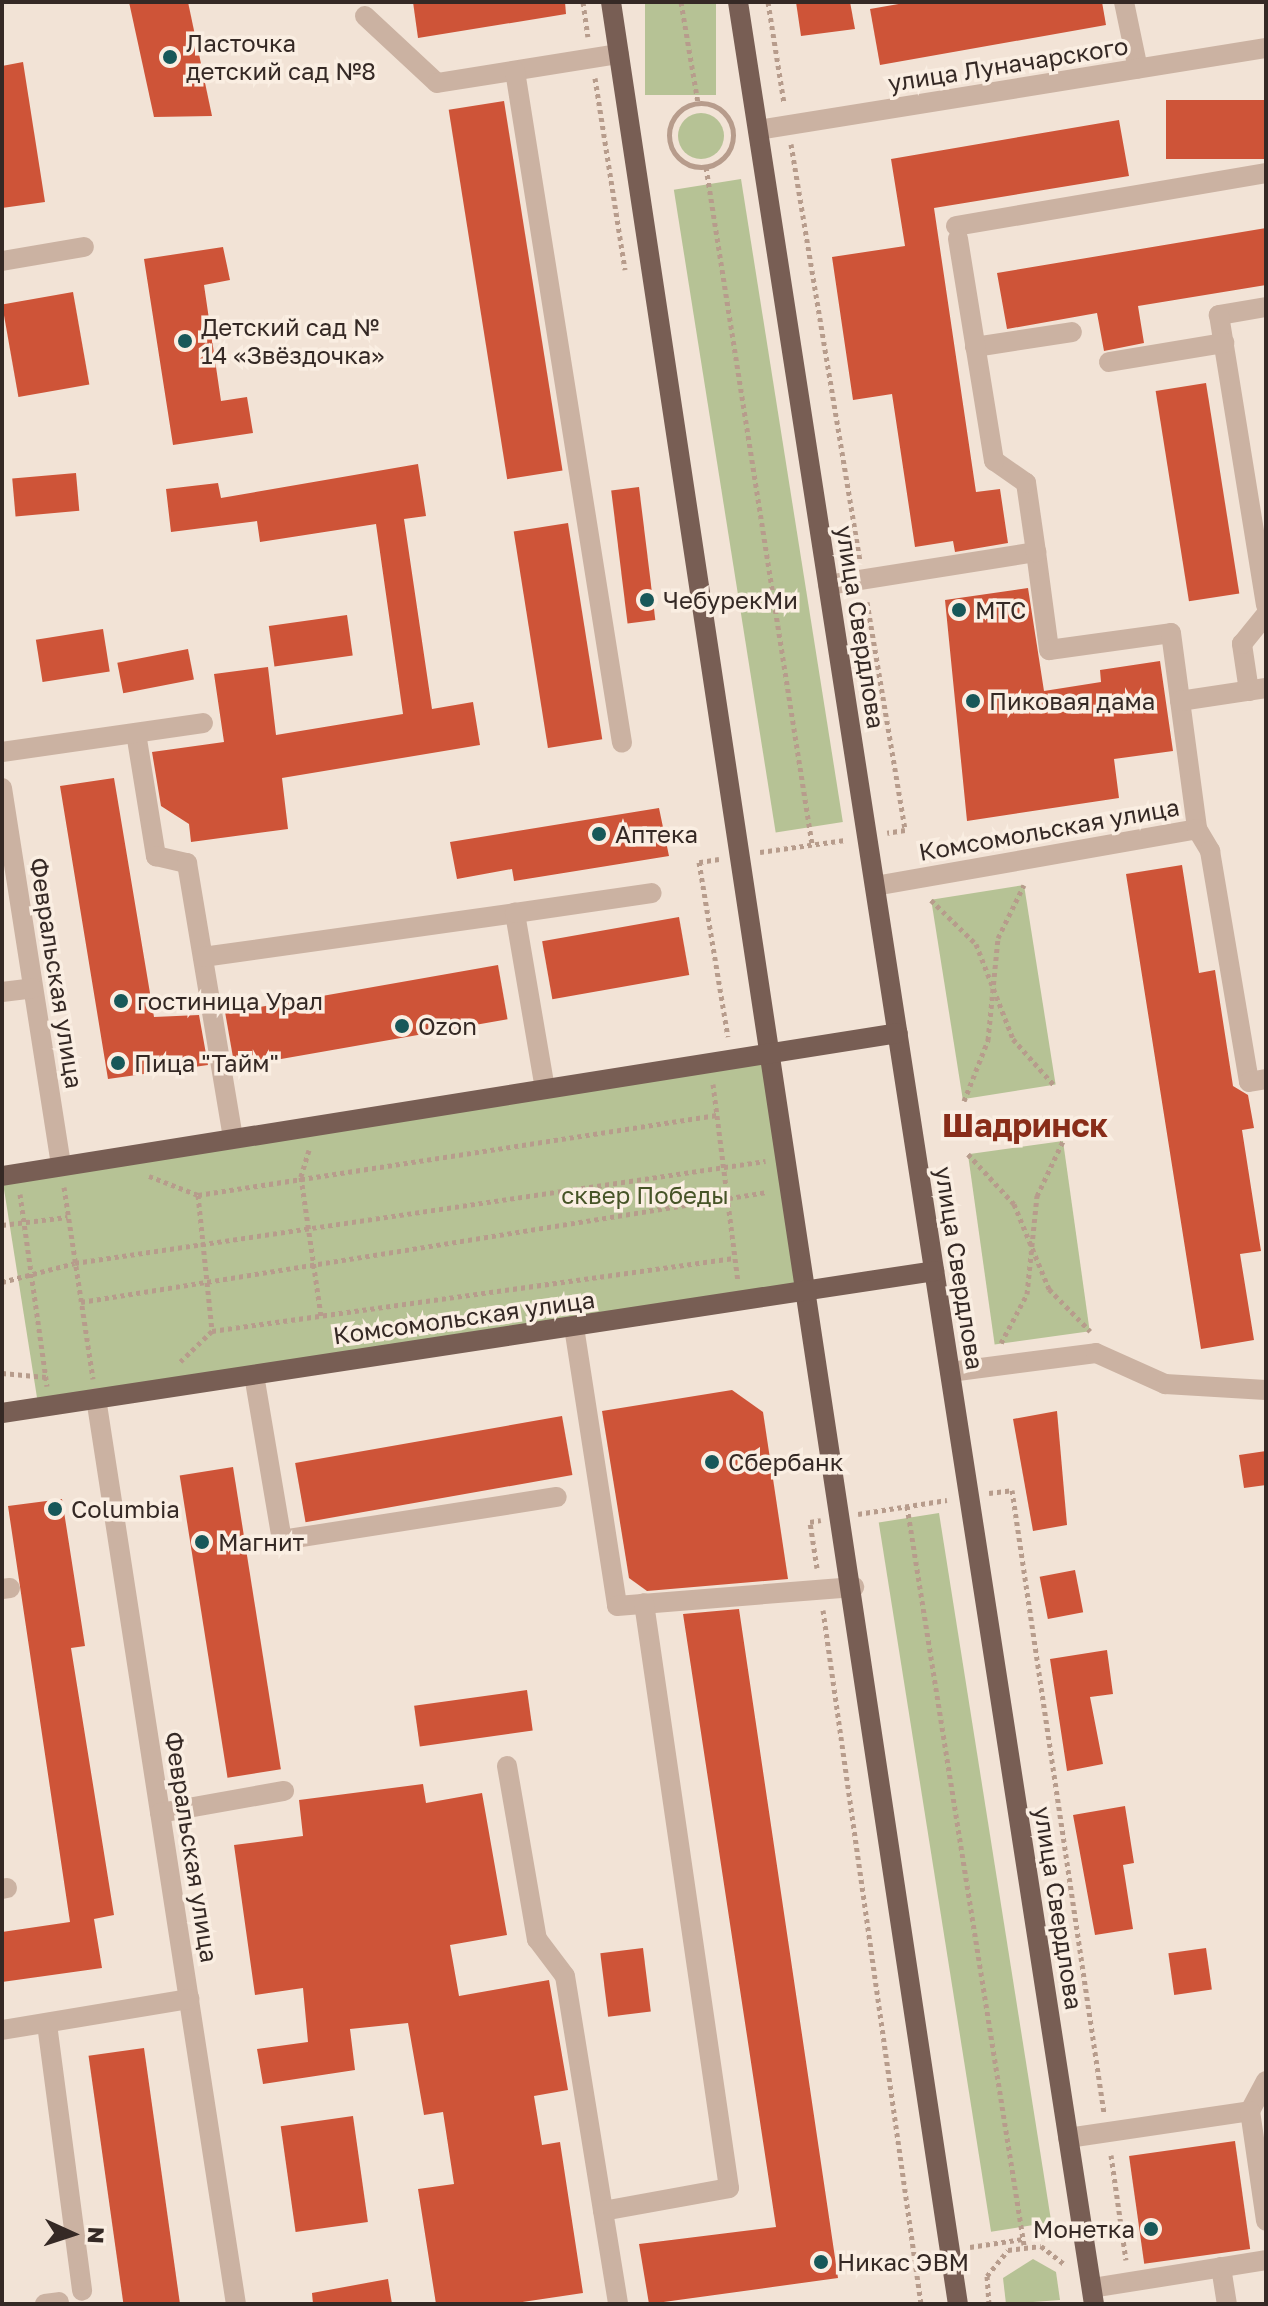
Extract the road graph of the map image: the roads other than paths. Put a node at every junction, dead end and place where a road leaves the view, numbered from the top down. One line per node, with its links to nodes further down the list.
1 (611, 2): 6 (main road)
2 (738, 2): 9 (main road, улица Свердлова)
3 (1124, 2): 7 (street)
4 (365, 16): 8 (street)
5 (1266, 48): 7 (street, улица Луначарского)
6 (619, 54): 8 (street); 37 (main road)
7 (1138, 69): 9 (street, улица Луначарского)
8 (515, 71): 26 (street)
9 (758, 130): 19 (main road, улица Свердлова)
10 (1266, 173): 16 (street)
11 (84, 247): 12 (street)
12 (2, 261)
13 (1266, 307): 15 (street)
14 (1072, 332): 16 (street)
15 (1224, 343): 17 (street); 20 (street)
16 (975, 347): 18 (street)
17 (1109, 362)
18 (1036, 552): 19 (street); 23 (street)
19 (828, 585): 30 (main road, улица Свердлова)
20 (1266, 605)
21 (1266, 614): 22 (street)
22 (1258, 689): 23 (street)
23 (1180, 701): 29 (street)
24 (203, 723): 25 (street)
25 (136, 733): 27 (street); 33 (street)
26 (622, 743)
27 (2, 752)
28 (2, 788): 34 (street, Февральская улица)
29 (1197, 829): 30 (street, Комсомольская улица); 38 (street, Комсомольская улица)
30 (875, 886): 36 (main road, улица Свердлова)
31 (652, 893): 32 (street)
32 (515, 913): 33 (street); 39 (street)
33 (203, 957): 40 (street)
34 (33, 988): 35 (street); 41 (street, Февральская улица)
35 (2, 992)
36 (898, 1033): 37 (main road); 43 (main road, улица Свердлова)
37 (774, 1052): 39 (main road); 44 (main road)
38 (1266, 1079)
39 (545, 1089): 40 (main road)
40 (233, 1139): 41 (main road)
41 (61, 1166): 42 (main road)
42 (10, 1175)
43 (934, 1271): 44 (main road, Комсомольская улица); 46 (main road, улица Свердлова)
44 (811, 1290): 45 (main road, Комсомольская улица); 52 (main road)
45 (574, 1327): 47 (main road, Комсомольская улица); 53 (street)
46 (950, 1372): 48 (street); 62 (main road, улица Свердлова)
47 (254, 1375): 49 (main road, Комсомольская улица); 51 (street)
48 (1266, 1390)
49 (96, 1398): 50 (main road, Комсомольская улица); 56 (street, Февральская улица)
50 (2, 1413)
51 (557, 1497)
52 (854, 1587): 53 (street); 71 (main road)
53 (644, 1603): 63 (street)
54 (507, 1766): 63 (street)
55 (284, 1791): 56 (street)
56 (160, 1813): 57 (street, Февральская улица)
57 (189, 1999): 58 (street); 69 (street, Февральская улица)
58 (47, 2024): 59 (street); 67 (street)
59 (2, 2030)
60 (1266, 2081): 61 (street)
61 (1258, 2110): 62 (street); 64 (street)
62 (1068, 2138): 68 (main road, улица Свердлова)
63 (603, 2211): 70 (street)
64 (1266, 2221)
65 (1266, 2260): 66 (street)
66 (1221, 2267): 68 (street); 72 (street)
67 (82, 2291)
68 (1093, 2296)
69 (236, 2304)
70 (618, 2304)
71 (958, 2304)
72 (1227, 2304)

